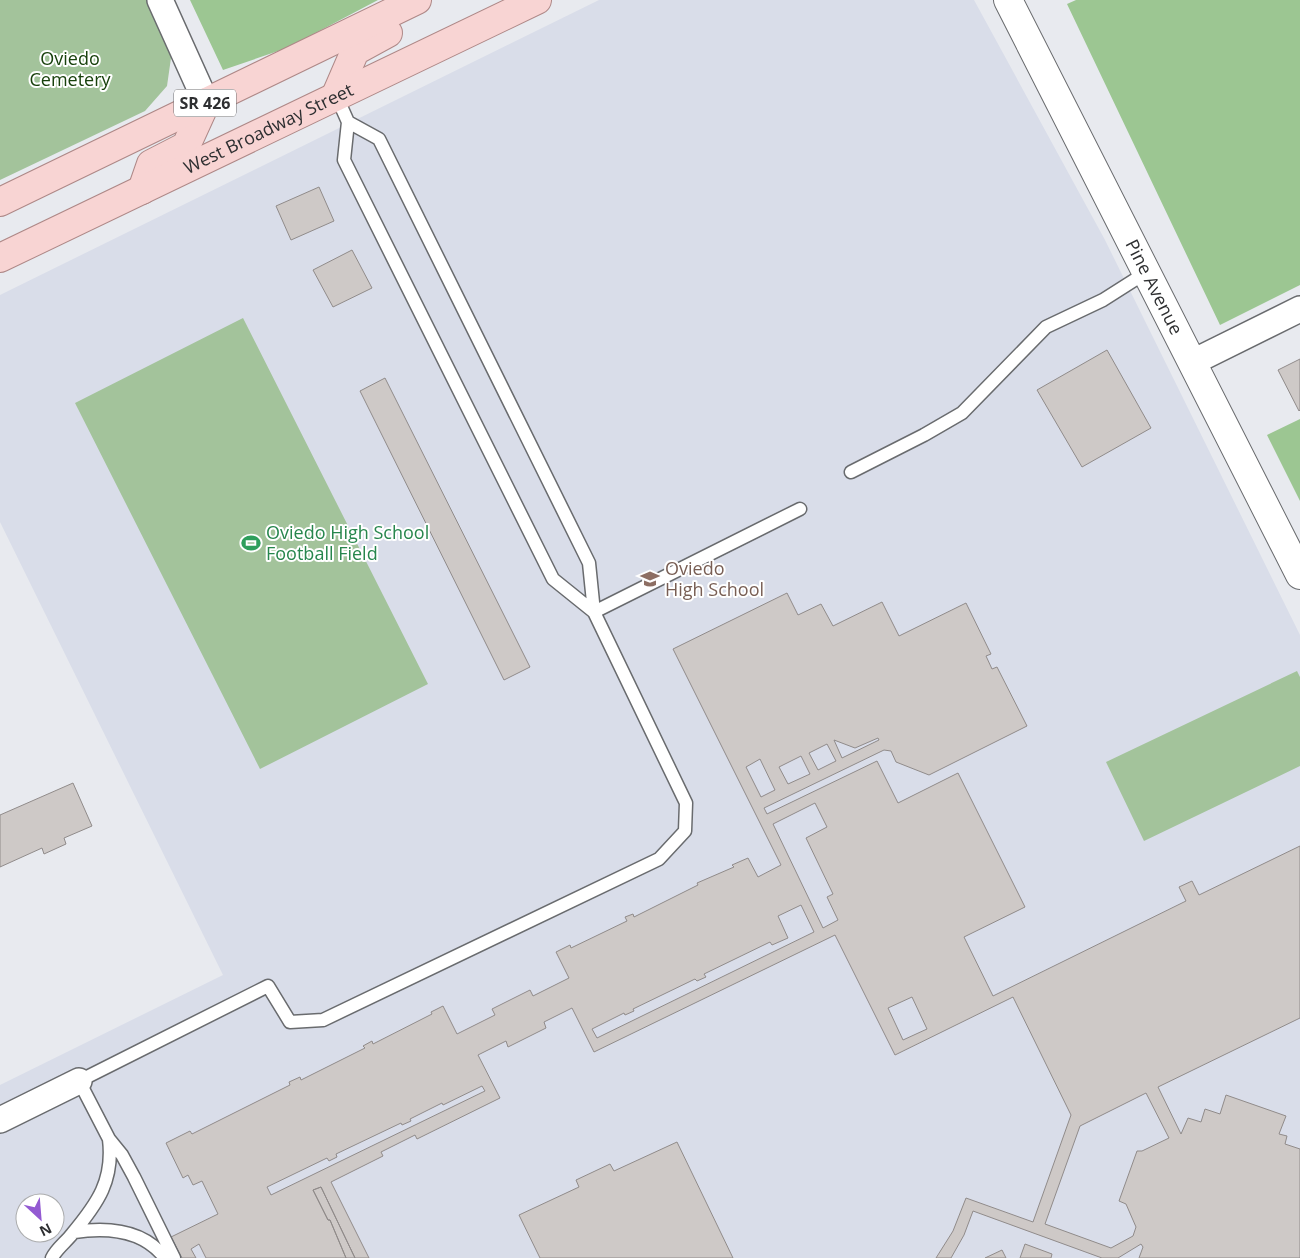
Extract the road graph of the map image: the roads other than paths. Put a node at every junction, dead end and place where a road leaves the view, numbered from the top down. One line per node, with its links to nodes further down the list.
1 (160, 0): 6 (street)
2 (537, 0): 5 (main road, West Broadway Street / SR 426)
3 (1008, 0): 11 (street, Pine Avenue)
4 (413, 2): 5 (main road); 6 (main road, SR 426)
5 (336, 95): 7 (lane); 8 (main road, West Broadway Street / SR 426)
6 (206, 102): 8 (main road); 9 (main road, SR 426)
7 (348, 122): 17 (lane); 17 (lane)
8 (142, 190): 10 (main road, West Broadway Street / SR 426)
9 (0, 202)
10 (0, 258)
11 (1147, 272): 13 (street, Pine Avenue); 14 (lane)
12 (1300, 310): 13 (street)
13 (1193, 362): 16 (street, Pine Avenue)
14 (850, 472)
15 (800, 509): 17 (lane)
16 (1300, 575)
17 (594, 612): 18 (lane)
18 (79, 1081): 19 (street); 20 (lane)
19 (0, 1120)
20 (109, 1139): 21 (lane); 24 (lane)
21 (74, 1232): 22 (lane); 23 (lane)
22 (52, 1258)
23 (165, 1258)
24 (174, 1258)

